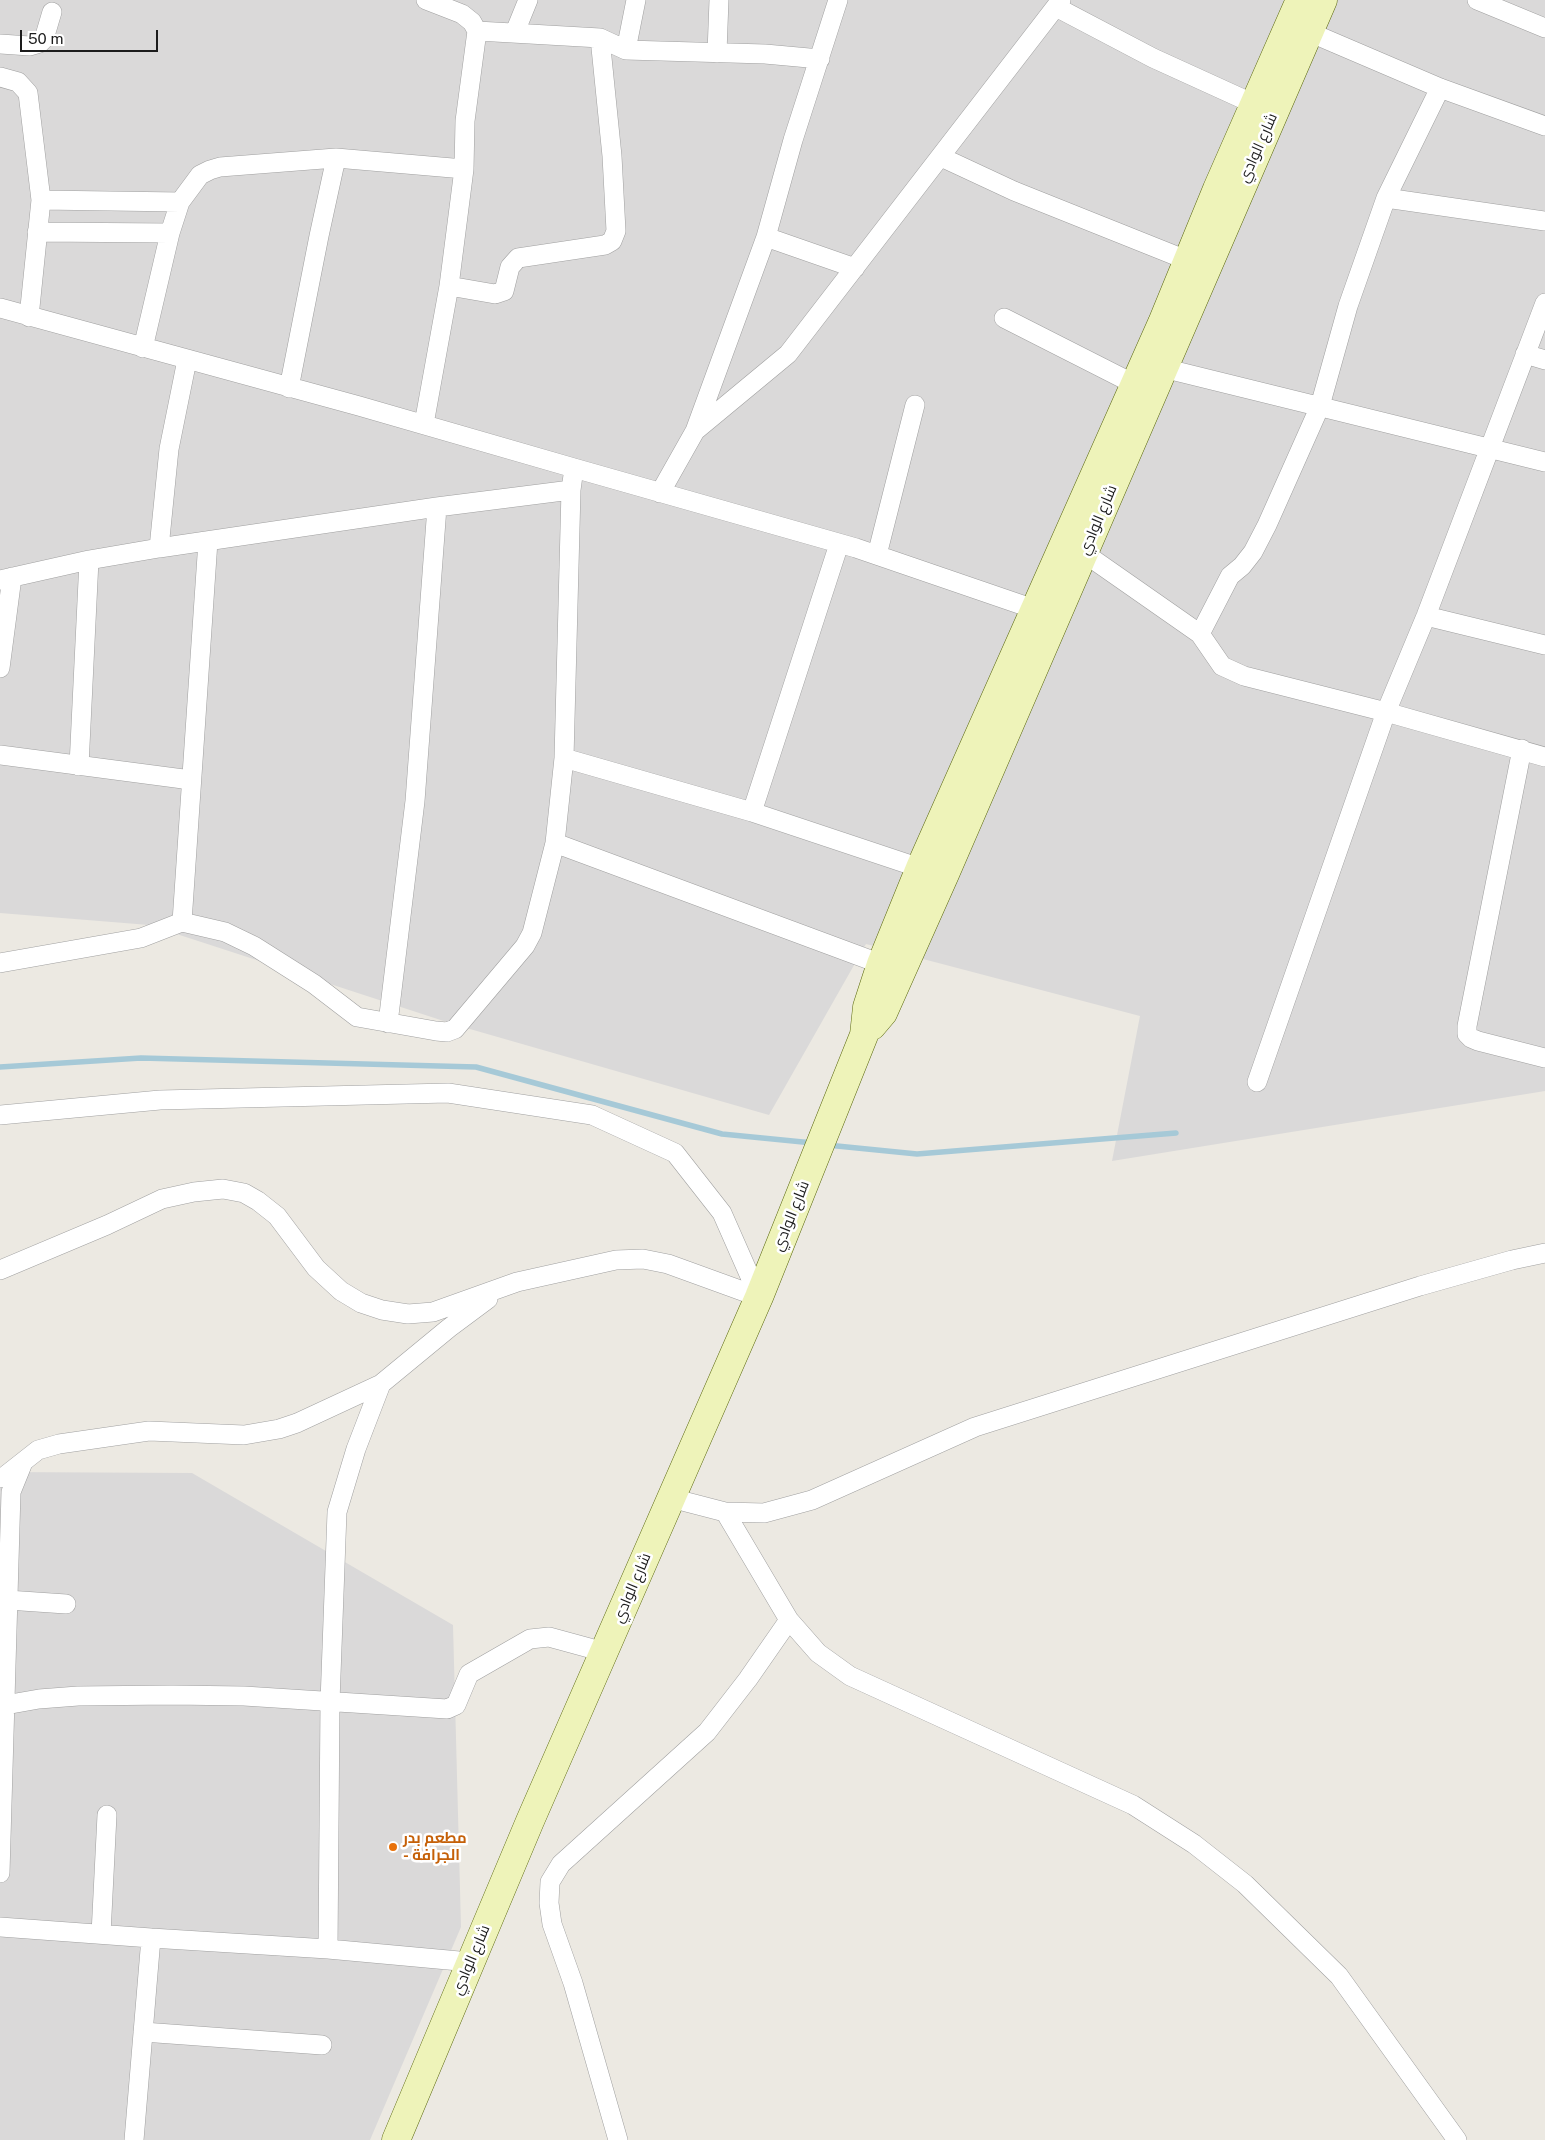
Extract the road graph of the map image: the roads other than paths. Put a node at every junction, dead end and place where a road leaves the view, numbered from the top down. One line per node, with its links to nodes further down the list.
1 (426, 0): 12 (street)
2 (528, 0): 13 (street)
3 (636, 0): 17 (street)
4 (718, 0): 18 (street)
5 (838, 0): 19 (street)
6 (1300, 0): 22 (main road, شارع الوادي)
7 (1323, 0): 14 (main road, شارع الوادي)
8 (1477, 0): 11 (street)
9 (1058, 4): 22 (street); 24 (street)
10 (52, 12): 16 (street)
11 (1545, 28)
12 (477, 31): 13 (street); 26 (street)
13 (515, 32): 15 (street)
14 (1309, 32): 21 (street); 45 (main road, شارع الوادي)
15 (600, 38): 17 (street); 36 (street)
16 (0, 44)
17 (626, 50): 18 (street)
18 (717, 53): 19 (street)
19 (820, 59): 33 (street)
20 (0, 77): 28 (street)
21 (1440, 88): 23 (street); 27 (street)
22 (1254, 104): 34 (main road, شارع الوادي)
23 (1545, 126)
24 (941, 157): 34 (street); 35 (street)
25 (336, 158): 26 (street); 29 (street); 47 (street)
26 (464, 169): 36 (street)
27 (1386, 198): 30 (street); 49 (street)
28 (41, 200): 29 (street); 31 (street)
29 (180, 202): 32 (street)
30 (1545, 221)
31 (37, 232): 32 (street); 39 (street)
32 (170, 233): 41 (street)
33 (766, 237): 35 (street); 51 (street)
34 (1189, 261): 46 (main road, شارع الوادي)
35 (855, 268): 51 (street)
36 (449, 286): 50 (street)
37 (1545, 303): 42 (street)
38 (0, 308): 39 (street)
39 (29, 317): 41 (street)
40 (1004, 318): 46 (street)
41 (143, 348): 43 (street)
42 (1524, 354): 44 (street); 52 (street)
43 (186, 360): 47 (street); 60 (street)
44 (1545, 360)
45 (1164, 368): 49 (street); 61 (main road, شارع الوادي)
46 (1134, 384): 65 (main road, شارع الوادي)
47 (289, 388): 50 (street)
48 (915, 406): 62 (street)
49 (1320, 406): 52 (street); 67 (street)
50 (424, 424): 54 (street)
51 (695, 431): 56 (street)
52 (1488, 448): 53 (street); 66 (street)
53 (1545, 462)
54 (574, 468): 55 (street); 56 (street)
55 (571, 490): 57 (street); 74 (street)
56 (660, 493): 59 (street)
57 (437, 507): 58 (street); 83 (street)
58 (208, 541): 60 (street); 76 (street)
59 (839, 544): 62 (street); 77 (street)
60 (159, 548): 63 (street)
61 (1084, 553): 67 (street); 84 (main road, شارع الوادي)
62 (877, 555): 65 (street)
63 (89, 560): 64 (street); 75 (street)
64 (6, 579): 69 (street)
65 (1034, 609): 79 (main road, شارع الوادي)
66 (1426, 616): 68 (street); 70 (street)
67 (1200, 634): 70 (street)
68 (1545, 645)
69 (0, 668)
70 (1386, 712): 71 (street); 86 (street)
71 (1522, 749): 73 (street); 85 (street)
72 (0, 755): 75 (street)
73 (1545, 757)
74 (564, 758): 77 (street); 78 (street)
75 (79, 766): 76 (street)
76 (191, 780): 80 (street)
77 (752, 812): 79 (street)
78 (554, 843): 82 (street); 83 (street)
79 (920, 868): 82 (main road, شارع الوادي)
80 (182, 922): 81 (street); 83 (street)
81 (0, 964)
82 (881, 964): 84 (main road, شارع الوادي)
83 (388, 1023)
84 (864, 1034): 91 (main road, شارع الوادي)
85 (1545, 1058)
86 (1257, 1082)
87 (0, 1115): 91 (street)
88 (1545, 1253): 96 (street)
89 (0, 1270): 90 (street)
90 (517, 1282): 91 (street); 92 (street)
91 (759, 1297): 95 (main road, شارع الوادي)
92 (380, 1384): 93 (street); 101 (street)
93 (25, 1458): 94 (street); 97 (street)
94 (0, 1478)
95 (671, 1498): 96 (street); 100 (main road, شارع الوادي)
96 (725, 1512): 99 (street)
97 (7, 1600): 98 (street); 102 (street)
98 (66, 1604)
99 (789, 1620): 114 (street); 115 (street)
100 (604, 1652): 101 (street); 109 (main road, شارع الوادي)
101 (330, 1702): 102 (street); 108 (street)
102 (2, 1706): 104 (street)
103 (108, 1815): 106 (street)
104 (0, 1873)
105 (0, 1927): 106 (street)
106 (101, 1934): 107 (street)
107 (151, 1938): 108 (street); 110 (street)
108 (328, 1949): 109 (street)
109 (470, 1962): 113 (main road, شارع الوادي)
110 (143, 2032): 111 (street); 112 (street)
111 (322, 2045)
112 (134, 2140)
113 (396, 2140)
114 (618, 2140)
115 (1456, 2140)

